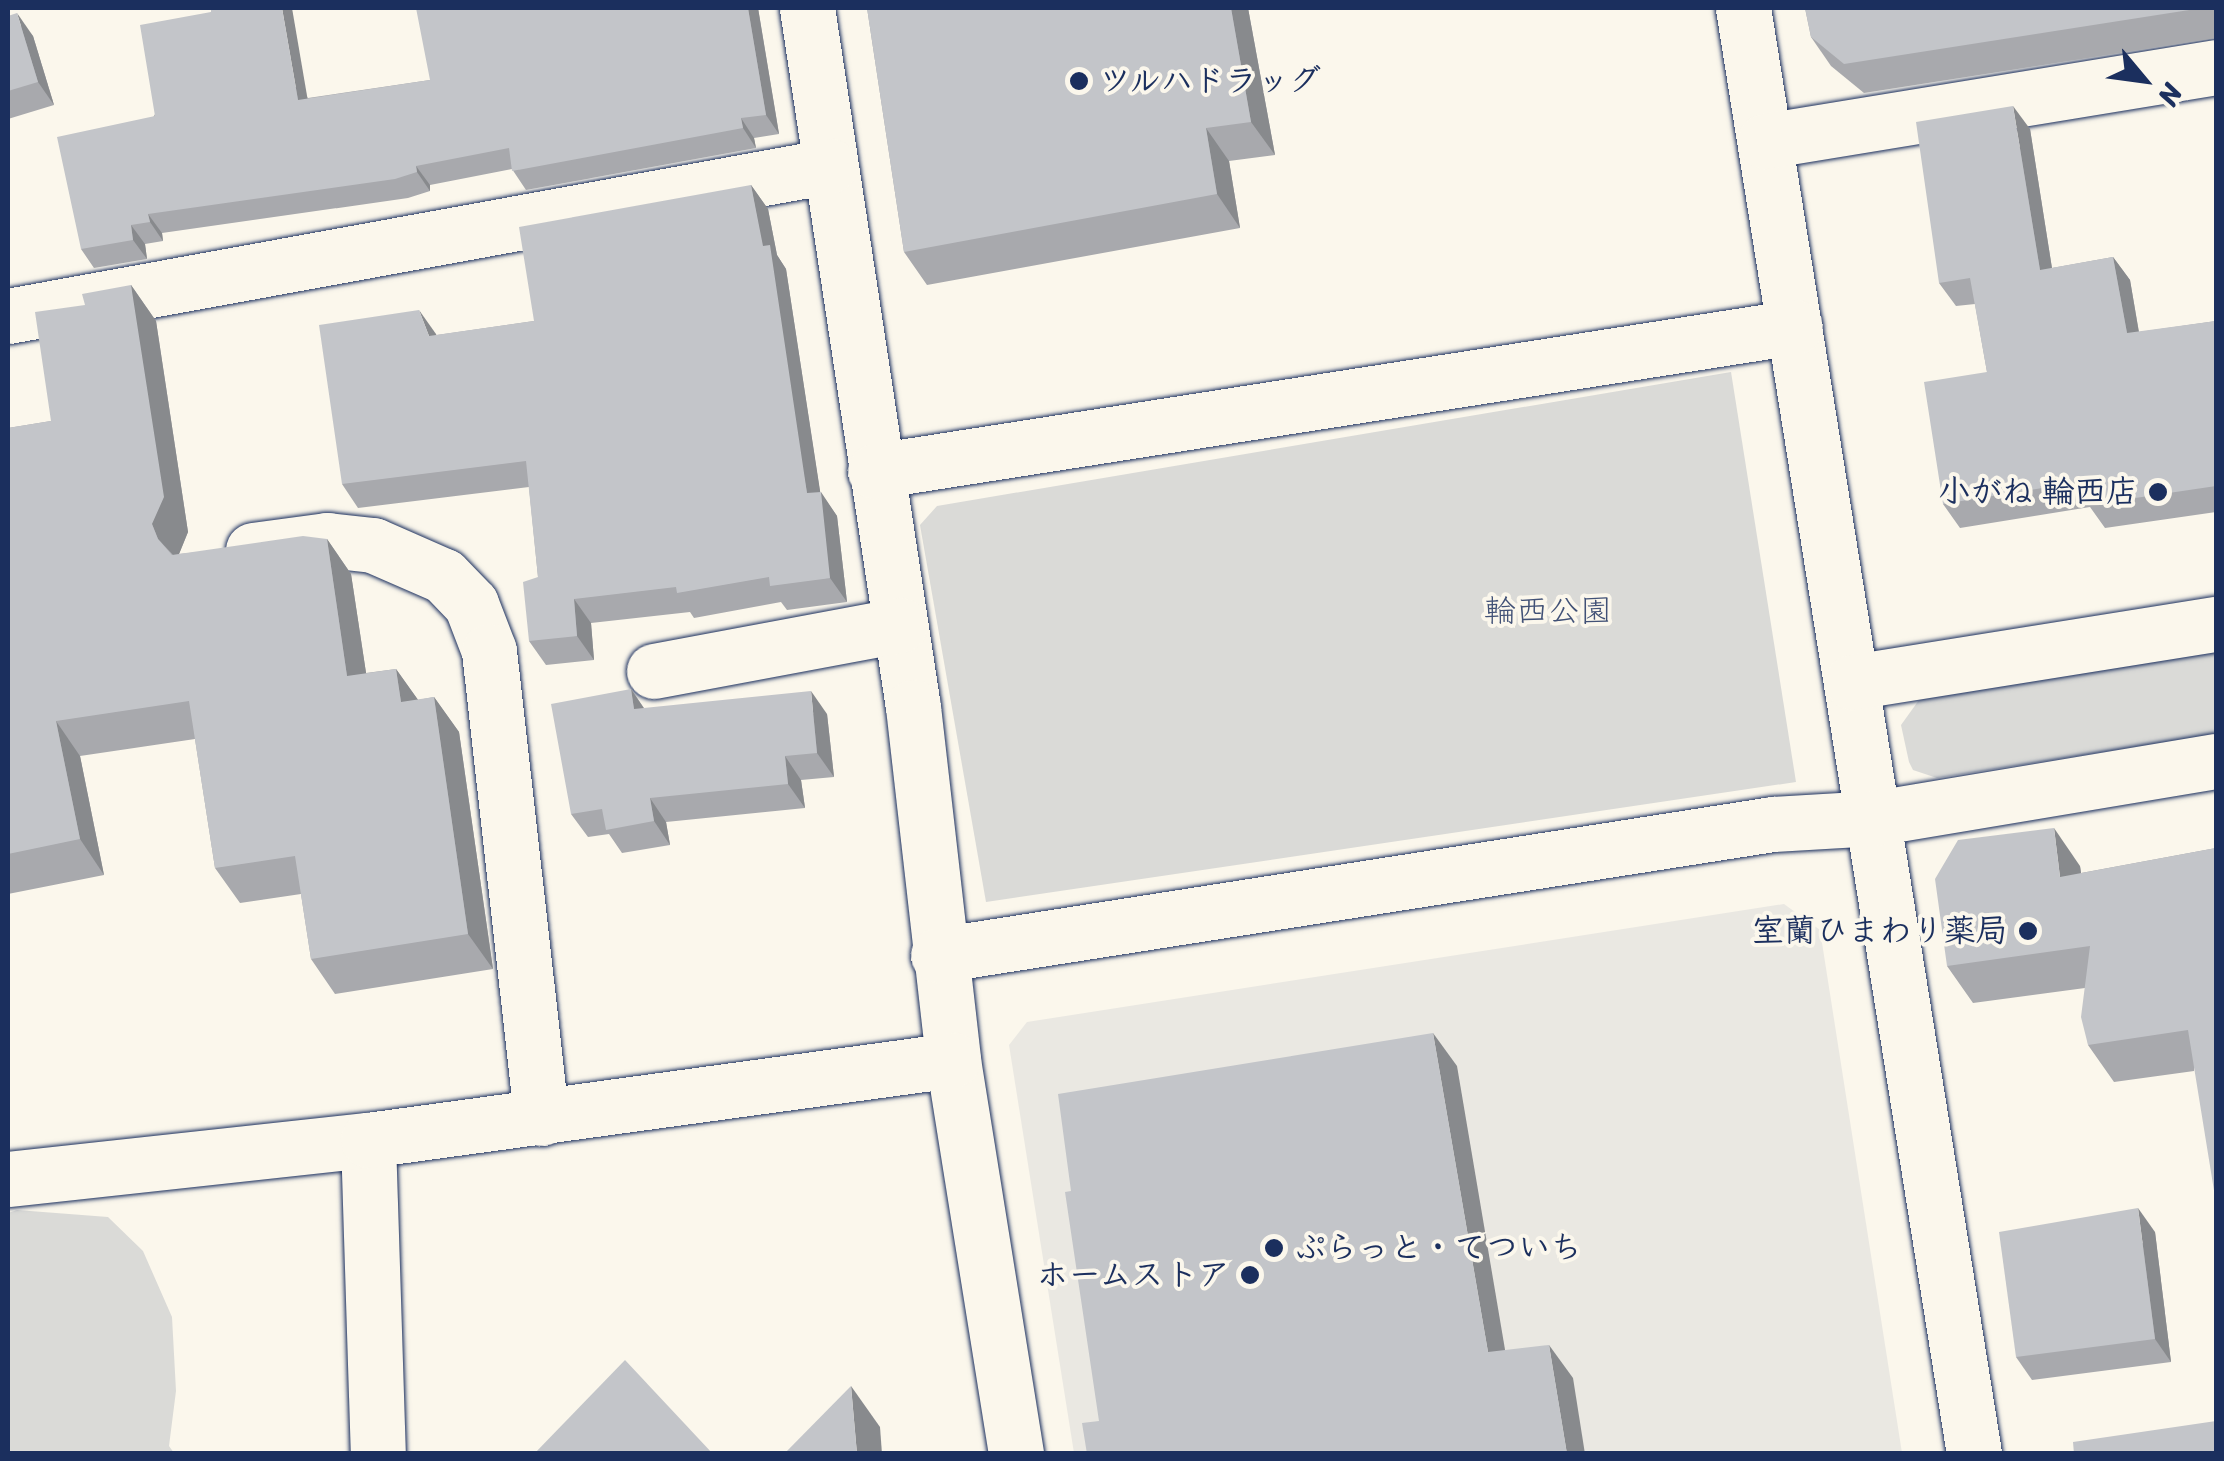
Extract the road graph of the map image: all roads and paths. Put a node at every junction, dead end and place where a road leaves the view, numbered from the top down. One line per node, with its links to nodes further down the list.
1 (807, 8): 5 (street)
2 (1743, 8): 4 (street)
3 (2216, 67): 4 (street)
4 (1765, 141): 7 (street)
5 (829, 166): 6 (street); 8 (street)
6 (8, 316)
7 (1794, 328): 8 (street); 13 (street)
8 (875, 471): 11 (street)
9 (208, 556): 18 (street)
10 (2216, 624): 13 (street)
11 (900, 626): 12 (street); 16 (street)
12 (654, 671)
13 (1852, 682): 15 (street)
14 (2216, 761): 15 (street)
15 (1875, 818): 16 (street); 23 (street)
16 (938, 955): 17 (street)
17 (953, 1060): 18 (street); 22 (street)
18 (542, 1118): 19 (street)
19 (368, 1140): 20 (street); 21 (street)
20 (8, 1178)
21 (378, 1454)
22 (1016, 1454)
23 (1974, 1454)

